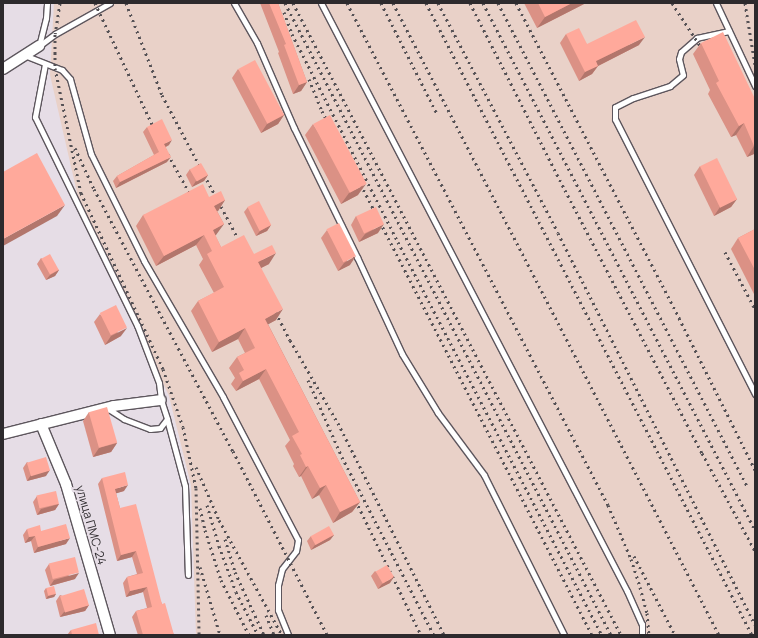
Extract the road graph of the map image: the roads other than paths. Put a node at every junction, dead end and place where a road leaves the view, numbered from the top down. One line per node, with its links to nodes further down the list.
1 (47, 3): 7 (lane)
2 (110, 3): 7 (lane)
3 (234, 3): 21 (lane)
4 (321, 3): 22 (lane)
5 (716, 3): 6 (lane)
6 (729, 32): 11 (lane); 12 (lane)
7 (39, 46): 8 (street)
8 (24, 55): 9 (lane); 10 (street)
9 (45, 64): 13 (lane); 20 (lane)
10 (3, 69)
11 (755, 86)
12 (755, 394)
13 (161, 400): 14 (street); 15 (lane)
14 (107, 408): 15 (lane); 16 (street)
15 (168, 419): 18 (lane)
16 (41, 424): 17 (street); 19 (street, улица ПМС-24)
17 (3, 434)
18 (188, 575)
19 (110, 635)
20 (288, 635)
21 (564, 635)
22 (642, 635)

